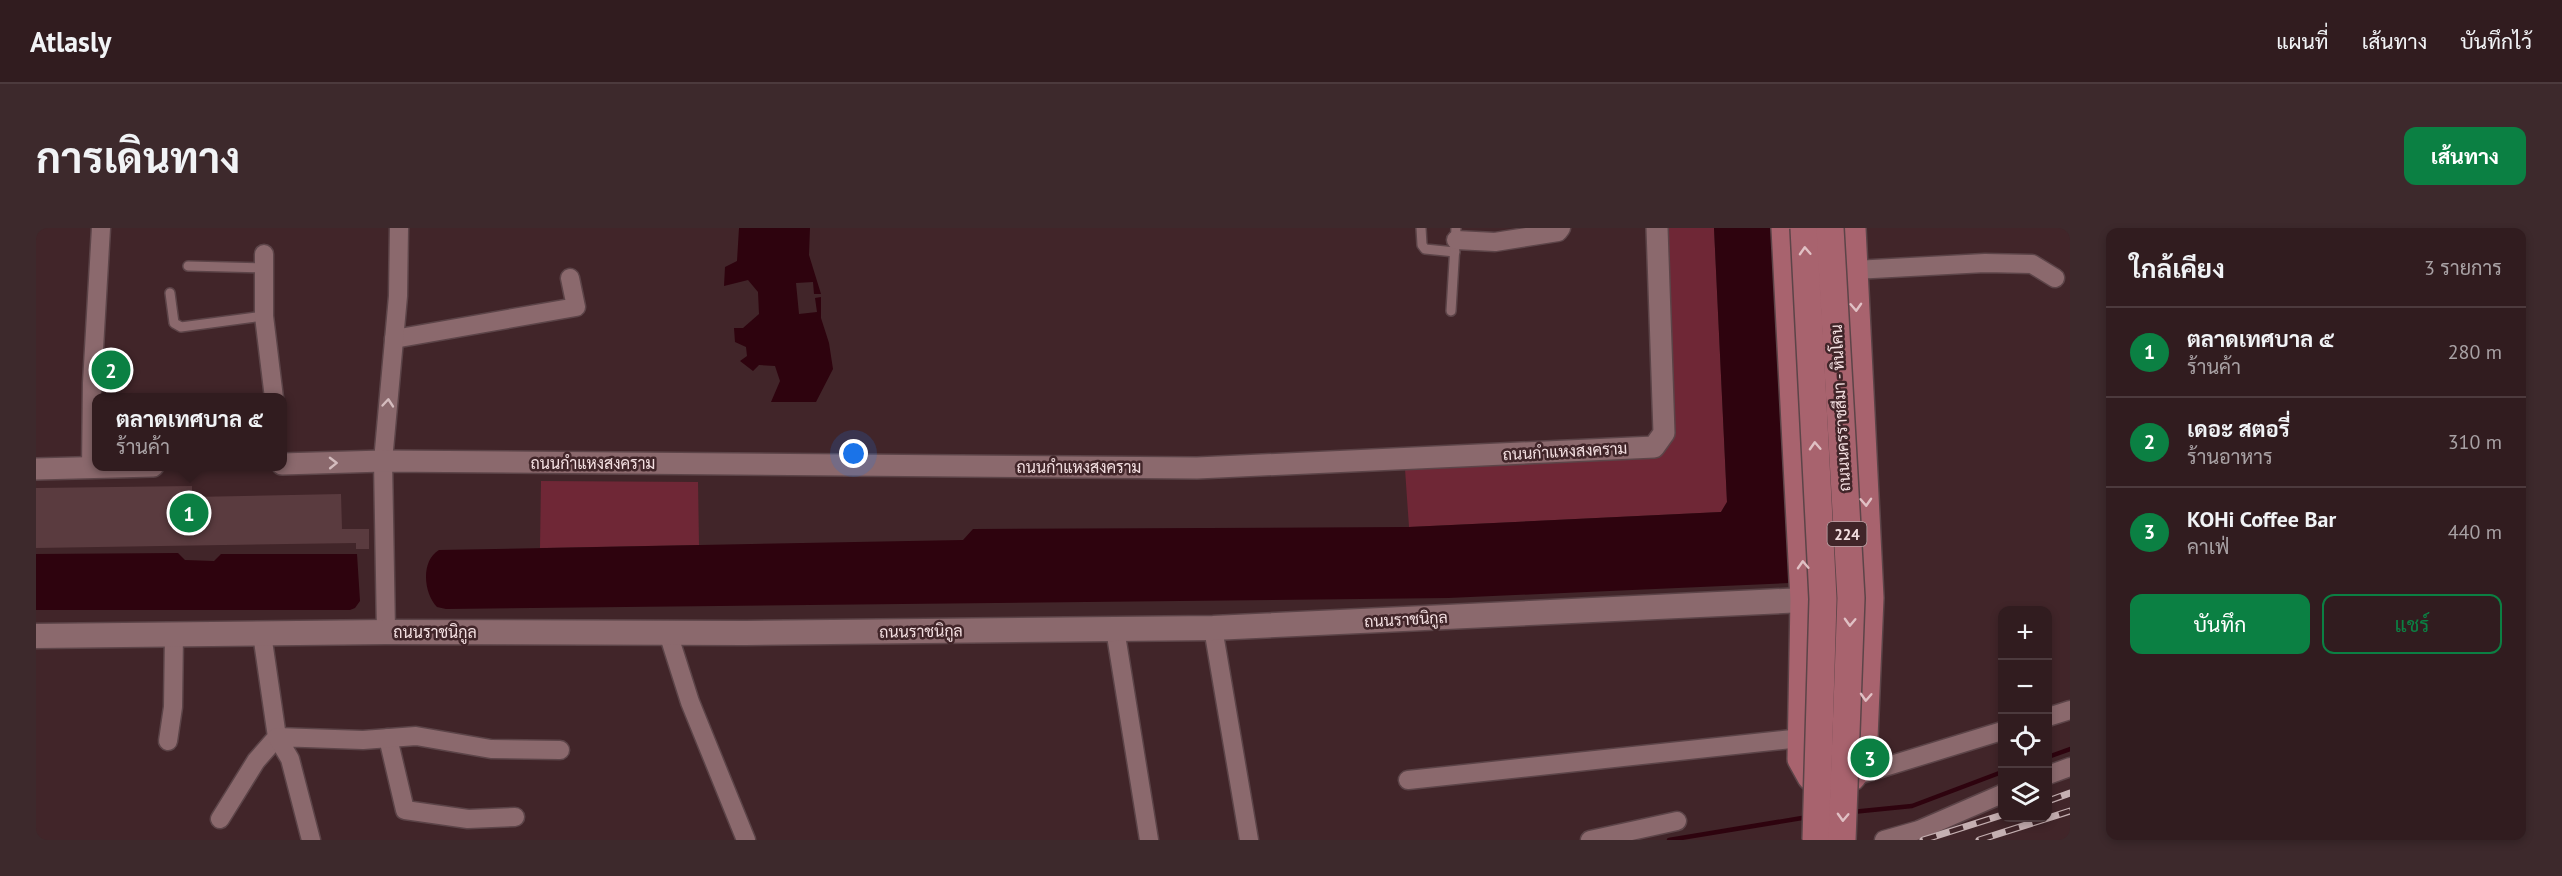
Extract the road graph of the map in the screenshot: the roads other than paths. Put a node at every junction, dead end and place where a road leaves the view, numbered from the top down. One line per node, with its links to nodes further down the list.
1 (101, 228): 23 (street)
2 (399, 228): 19 (street)
3 (1421, 228): 10 (lane)
4 (1561, 228): 10 (street)
5 (1657, 228): 21 (street, ถนนกำแหงสงคราม)
6 (1785, 228): 25 (main road, one-way to 6)
7 (1804, 228): 54 (main road, one-way to 7, bridge)
8 (1830, 228): 55 (main road, ถนนนครราชสีมา - หินโคน / 224, one-way to 55, bridge)
9 (1852, 228): 13 (main road)
10 (1455, 240): 17 (lane)
11 (265, 261): 12 (lane); 18 (street)
12 (188, 266)
13 (1854, 270): 15 (street); 43 (main road, one-way to 43)
14 (570, 278): 19 (street)
15 (2055, 278)
16 (170, 293): 18 (lane)
17 (1451, 311)
18 (264, 316): 20 (street)
19 (394, 339): 21 (street, one-way to 19)
20 (273, 393)
21 (383, 461): 22 (street, ถนนกำแหงสงคราม, one-way to 21); 28 (street)
22 (287, 464)
23 (91, 468): 24 (street)
24 (36, 469)
25 (1804, 600): 26 (main road, ถนนราชนิกูล); 38 (main road)
26 (1213, 628): 27 (main road, ถนนราชนิกูล); 52 (street)
27 (1115, 629): 29 (main road, ถนนราชนิกูล); 51 (street)
28 (386, 632): 29 (main road, ถนนราชนิกูล); 31 (main road, ถนนราชนิกูล)
29 (668, 633): 50 (street)
30 (174, 634): 31 (main road, ถนนราชนิกูล); 32 (main road, ถนนราชนิกูล); 39 (street)
31 (262, 634): 36 (street)
32 (36, 636)
33 (2070, 710): 34 (street)
34 (2052, 716)
35 (1998, 732): 43 (street)
36 (277, 737): 37 (street); 47 (street); 49 (street)
37 (388, 738): 40 (street); 46 (street)
38 (1801, 738): 43 (main road); 44 (street)
39 (168, 741)
40 (560, 750)
41 (2070, 767): 42 (street)
42 (2052, 774)
43 (1852, 777)
44 (1408, 780)
45 (1998, 796): 56 (street)
46 (515, 817)
47 (220, 819)
48 (1677, 821): 53 (street)
49 (311, 840)
50 (746, 840)
51 (1149, 840)
52 (1249, 840)
53 (1590, 840)
54 (1816, 840)
55 (1842, 840)
56 (1884, 840)

